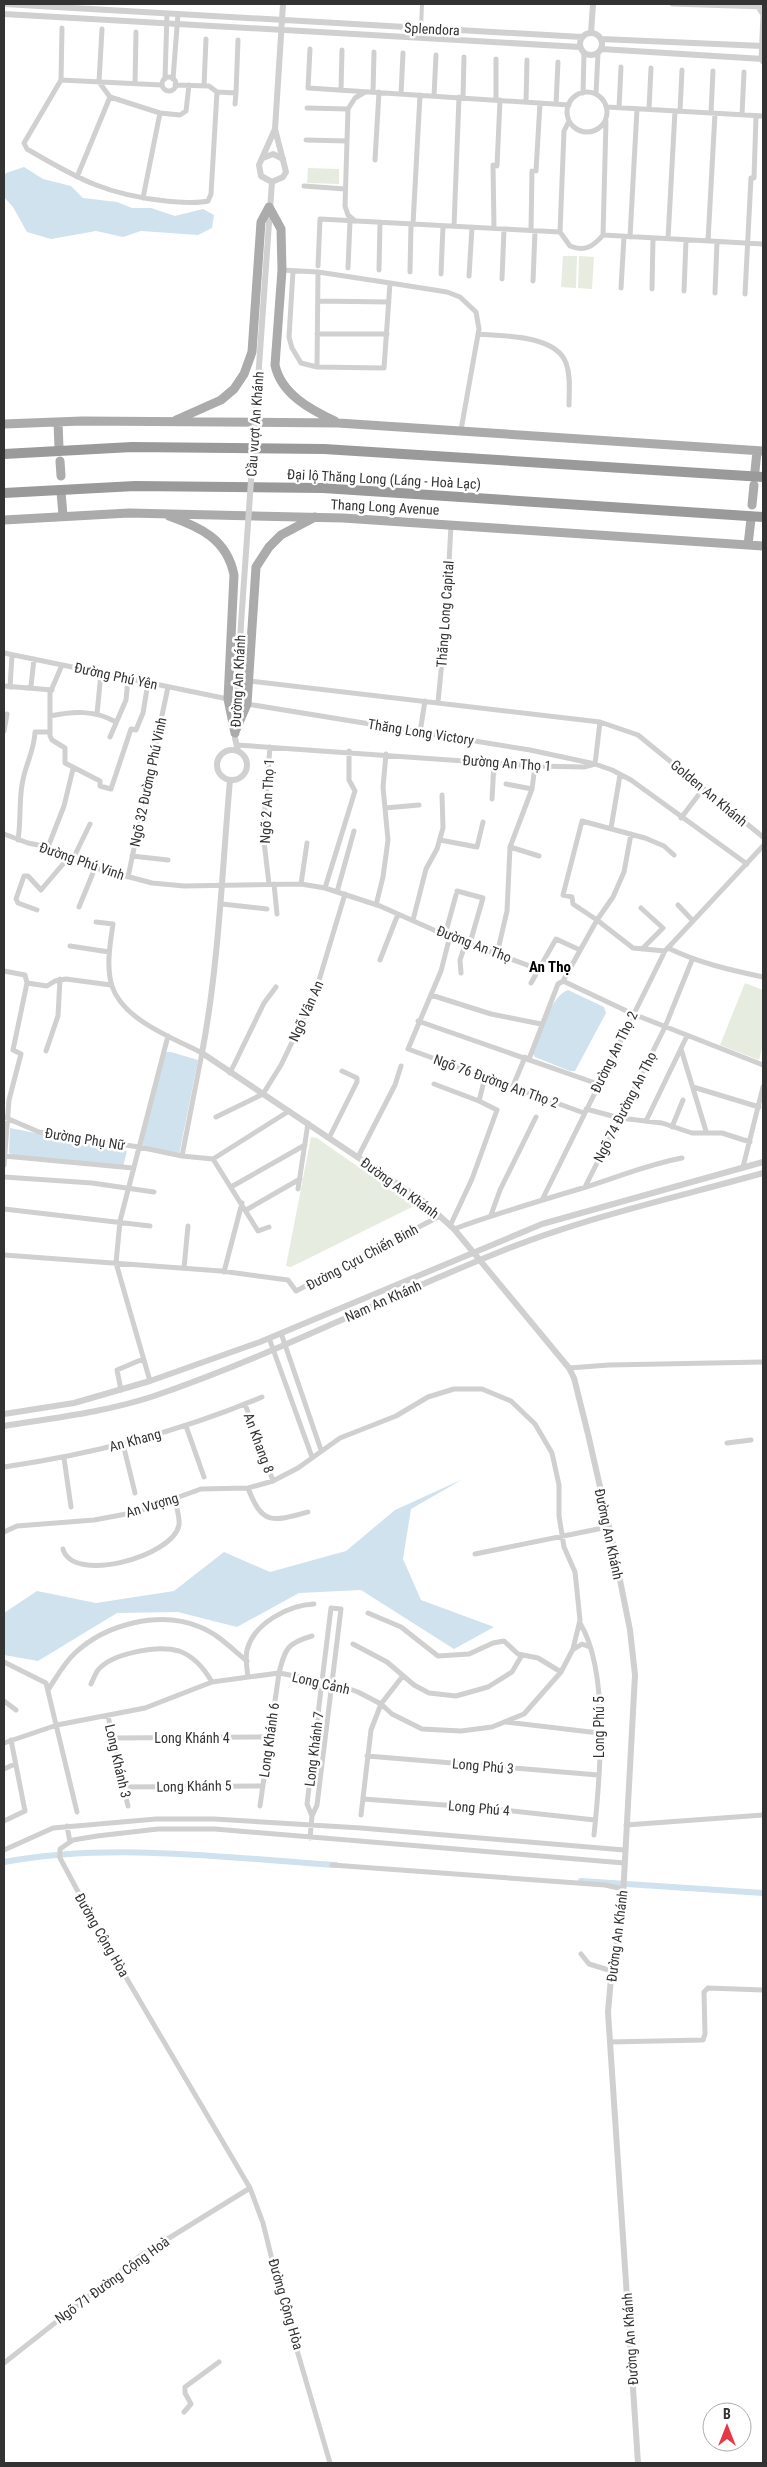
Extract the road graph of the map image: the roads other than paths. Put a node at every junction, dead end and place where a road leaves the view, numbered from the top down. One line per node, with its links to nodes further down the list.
1 (4, 4): 9 (street, Splendora)
2 (283, 4): 11 (street)
3 (422, 4): 15 (street)
4 (593, 4): 19 (street)
5 (672, 4): 6 (street)
6 (687, 4): 7 (street)
7 (759, 6): 24 (street)
8 (4, 14): 12 (street, Splendora)
9 (168, 14): 10 (street, Splendora); 12 (street)
10 (178, 14): 11 (street, Splendora); 13 (street)
11 (282, 20): 15 (street, Splendora); 17 (street)
12 (167, 24): 13 (street, Splendora); 45 (street)
13 (177, 24): 17 (street, Splendora); 42 (street)
14 (62, 28): 43 (street)
15 (421, 28): 20 (street, Splendora)
16 (102, 29): 44 (street)
17 (282, 31): 27 (street, Splendora); 82 (street)
18 (136, 32): 46 (street)
19 (591, 33): 20 (street); 22 (street)
20 (582, 37): 27 (street)
21 (206, 39): 49 (street)
22 (601, 39): 24 (street); 28 (street)
23 (238, 40): 54 (street)
24 (762, 46): 35 (street)
25 (310, 49): 50 (street)
26 (342, 50): 50 (street)
27 (582, 50): 28 (street); 55 (street)
28 (599, 51): 35 (street); 57 (street)
29 (374, 52): 53 (street)
30 (403, 53): 56 (street)
31 (436, 55): 59 (street)
32 (464, 57): 61 (street)
33 (496, 59): 62 (street)
34 (527, 60): 63 (street)
35 (763, 60)
36 (558, 62): 66 (street)
37 (621, 67): 70 (street)
38 (651, 68): 73 (street)
39 (682, 70): 74 (street)
40 (713, 71): 76 (street)
41 (744, 72): 77 (street)
42 (173, 79): 45 (street); 48 (street)
43 (61, 80): 44 (street); 88 (street)
44 (99, 82): 46 (street); 60 (street)
45 (163, 82): 46 (street); 48 (street)
46 (135, 84)
47 (189, 85): 48 (street); 49 (street); 75 (street)
48 (175, 86)
49 (204, 86): 51 (street)
50 (341, 90): 52 (street)
51 (216, 92): 54 (street); 92 (street)
52 (365, 92): 53 (street); 71 (street)
53 (376, 92): 56 (street); 87 (street)
54 (236, 93): 65 (street)
55 (582, 93): 57 (street); 67 (street)
56 (401, 94): 58 (street)
57 (596, 94): 68 (street)
58 (420, 95): 59 (street); 96 (street)
59 (434, 96): 61 (street)
60 (110, 97): 75 (street); 88 (street)
61 (461, 98): 62 (street); 98 (street)
62 (498, 100): 63 (street); 100 (street)
63 (526, 102): 64 (street)
64 (540, 103): 66 (street); 102 (street)
65 (235, 104)
66 (556, 104): 67 (street)
67 (569, 105): 80 (street)
68 (607, 107): 70 (street); 81 (street)
69 (307, 108): 71 (street)
70 (619, 108): 72 (street)
71 (348, 109): 84 (street)
72 (637, 109): 73 (street); 105 (street)
73 (649, 109): 74 (street)
74 (677, 111): 76 (street); 107 (street)
75 (160, 113): 92 (street)
76 (713, 113): 77 (street); 109 (street)
77 (742, 115): 78 (street)
78 (756, 116): 79 (street); 111 (street)
79 (763, 116)
80 (569, 121): 81 (street); 103 (street)
81 (606, 121): 104 (street)
82 (275, 129): 85 (street); 86 (street)
83 (306, 140): 84 (street)
84 (347, 141): 91 (street)
85 (262, 159): 86 (street); 89 (street)
86 (284, 160): 89 (street)
87 (375, 160)
88 (77, 177): 92 (street)
89 (272, 182): 93 (street, Cầu vượt An Khánh)
90 (304, 186): 91 (street)
91 (345, 189): 94 (street)
92 (143, 198)
93 (269, 207): 115 (main road); 137 (main road); 160 (street, Cầu vượt An Khánh, bridge)
94 (353, 221): 95 (street); 113 (street); 114 (street)
95 (380, 222): 96 (street); 116 (street)
96 (412, 224): 97 (street); 118 (street)
97 (443, 226): 98 (street); 119 (street)
98 (454, 226): 99 (street)
99 (472, 227): 100 (street); 120 (street)
100 (494, 228): 101 (street)
101 (504, 229): 102 (street); 121 (street)
102 (533, 230): 103 (street); 122 (street)
103 (560, 232): 104 (street)
104 (603, 235): 105 (street)
105 (627, 237): 106 (street); 124 (street)
106 (653, 238): 107 (street); 125 (street)
107 (668, 239): 108 (street)
108 (686, 240): 109 (street); 126 (street)
109 (708, 241): 110 (street)
110 (717, 242): 111 (street); 127 (street)
111 (747, 243): 112 (street); 128 (street)
112 (763, 244)
113 (348, 268)
114 (318, 269): 117 (street); 123 (street); 129 (street)
115 (282, 270): 117 (street); 138 (main road)
116 (378, 270)
117 (293, 271): 134 (street)
118 (410, 272)
119 (441, 274)
120 (469, 276)
121 (502, 279)
122 (533, 281)
123 (390, 283): 130 (street); 133 (street)
124 (621, 288)
125 (652, 289)
126 (684, 292)
127 (715, 292)
128 (745, 294)
129 (318, 301): 130 (street); 131 (street)
130 (388, 302): 132 (street)
131 (317, 334): 132 (street); 134 (street)
132 (387, 334): 134 (street)
133 (478, 334): 135 (street); 140 (street)
134 (317, 367)
135 (568, 405)
136 (58, 422): 137 (main road); 139 (main road); 141 (main road)
137 (171, 422): 138 (main road)
138 (338, 423): 140 (main road)
139 (4, 424)
140 (461, 430): 142 (main road)
141 (59, 448)
142 (760, 451): 145 (main road)
143 (4, 454): 145 (highway, Đại lộ Thăng Long (Láng - Hoà Lạc))
144 (60, 461): 146 (main road)
145 (759, 474)
146 (61, 476)
147 (754, 485): 150 (main road)
148 (62, 492): 152 (main road)
149 (4, 493): 154 (highway, Đại lộ Thăng Long (Láng - Hoà Lạc))
150 (752, 505)
151 (162, 514): 152 (main road, Thang Long Avenue); 153 (main road, Thang Long Avenue); 173 (main road)
152 (63, 515): 156 (main road, Thang Long Avenue)
153 (316, 517): 157 (main road, Thang Long Avenue); 167 (main road)
154 (763, 517)
155 (751, 519): 158 (main road)
156 (4, 520)
157 (451, 525): 158 (main road, Thang Long Avenue); 175 (street, Thăng Long Capital)
158 (748, 545): 159 (main road, Thang Long Avenue)
159 (763, 546)
160 (241, 624): 185 (street, Đường An Khánh)
161 (4, 653): 162 (street, Đường Phú Yên)
162 (12, 655): 163 (street, Đường Phú Yên); 169 (street)
163 (34, 659): 164 (street, Đường Phú Yên); 171 (street)
164 (62, 665): 165 (street, Đường Phú Yên); 172 (street)
165 (101, 673): 166 (street, Đường Phú Yên); 178 (street)
166 (128, 679): 168 (street, Đường Phú Yên); 180 (street)
167 (249, 682): 174 (street); 176 (main road)
168 (148, 683): 170 (street, Đường Phú Yên); 195 (street)
169 (7, 687): 171 (street)
170 (168, 687): 173 (street, Đường Phú Yên); 220 (street, Ngõ 32 Đường Phú Vinh)
171 (28, 688): 172 (street)
172 (52, 690): 179 (street)
173 (228, 699): 185 (main road)
174 (425, 701): 175 (street); 184 (street)
175 (438, 702): 181 (street)
176 (247, 704): 184 (street, Thăng Long Victory); 185 (main road)
177 (7, 714): 182 (street)
178 (97, 714): 179 (street); 180 (street)
179 (50, 716): 183 (street)
180 (116, 722): 186 (street)
181 (600, 722): 193 (street); 200 (street, Golden An Khánh)
182 (4, 730)
183 (49, 732): 195 (street); 213 (street)
184 (420, 732): 193 (street, Thăng Long Victory)
185 (235, 735): 188 (street, Đường An Khánh); 189 (street, Đường An Khánh)
186 (110, 737)
187 (270, 747): 188 (street, Đường An Thọ 1); 190 (street, Đường An Thọ 1); 227 (street, Ngõ 2 An Thọ 1)
188 (237, 748): 189 (street); 197 (street)
189 (228, 750): 197 (street)
190 (348, 751): 191 (street, Đường An Thọ 1); 230 (street)
191 (386, 754): 192 (street, Đường An Thọ 1); 204 (street)
192 (494, 763): 194 (street, Đường An Thọ 1); 202 (street)
193 (595, 764): 194 (street, Đường An Thọ 1); 196 (street)
194 (535, 766): 199 (street)
195 (72, 769): 217 (street)
196 (620, 775): 205 (street); 208 (street)
197 (230, 780): 229 (street)
198 (506, 784): 199 (street)
199 (532, 788): 218 (street)
200 (703, 789): 205 (street); 212 (street, Golden An Khánh)
201 (442, 795): 214 (street)
202 (492, 799)
203 (419, 805): 204 (street)
204 (385, 808): 234 (street)
205 (682, 818): 224 (street)
206 (483, 822): 214 (street)
207 (90, 824): 222 (street)
208 (611, 828): 211 (street); 243 (street)
209 (354, 831): 231 (street)
210 (4, 834): 213 (street, Đường Phú Vinh)
211 (631, 834): 219 (street); 243 (street)
212 (763, 838)
213 (18, 840): 217 (street, Đường Phú Vinh)
214 (440, 840): 242 (street)
215 (307, 843): 228 (street)
216 (763, 846): 224 (street, Đường An Thọ 2)
217 (48, 847): 222 (street, Đường Phú Vinh)
218 (510, 847): 221 (street); 253 (street)
219 (674, 855)
220 (132, 856): 223 (street); 226 (street, Ngõ 32 Đường Phú Vinh)
221 (539, 856)
222 (71, 858): 225 (street, Đường Phú Vinh); 239 (street)
223 (168, 860)
224 (747, 864): 244 (street, Đường An Thọ 2)
225 (95, 868): 226 (street, Đường Phú Vinh); 236 (street)
226 (128, 877): 229 (street, Đường Phú Vinh)
227 (272, 884): 228 (street, Đường An Thọ); 229 (street, Đường An Thọ); 240 (street, Ngõ 2 An Thọ 1)
228 (301, 884): 230 (street, Đường An Thọ)
229 (222, 886): 233 (street)
230 (325, 888): 231 (street, Đường An Thọ)
231 (337, 892): 232 (street, Đường An Thọ)
232 (345, 894): 234 (street, Đường An Thọ); 287 (street, Ngõ Vân An)
233 (222, 904): 238 (street); 275 (street)
234 (376, 905): 241 (street, Đường An Thọ)
235 (678, 905): 244 (street)
236 (79, 907)
237 (641, 908): 249 (street)
238 (267, 909)
239 (37, 910)
240 (277, 914)
241 (398, 914): 242 (street, Đường An Thọ); 254 (street)
242 (413, 920): 246 (street, Đường An Thọ)
243 (597, 920): 249 (street); 251 (street)
244 (693, 921): 250 (street, Đường An Thọ 2)
245 (96, 922): 252 (street)
246 (448, 935): 247 (street, Đường An Thọ); 247 (street); 266 (street)
247 (468, 942): 253 (street, Đường An Thọ); 257 (street)
248 (70, 946): 252 (street)
249 (642, 949): 250 (street)
250 (666, 949): 255 (street); 267 (street, Đường An Thọ 2)
251 (580, 950): 256 (street); 261 (street)
252 (109, 952): 264 (street)
253 (497, 954): 256 (street, Đường An Thọ)
254 (380, 960)
255 (692, 960): 259 (street); 270 (street, Ngõ 74 Đường An Thọ)
256 (538, 969): 263 (street)
257 (461, 973)
258 (5, 974): 262 (street)
259 (763, 977)
260 (60, 979): 262 (street); 264 (street); 274 (street)
261 (563, 981): 267 (street); 269 (street)
262 (27, 983): 293 (street)
263 (531, 983)
264 (111, 985): 271 (street)
265 (276, 987): 280 (street)
266 (431, 996): 268 (street); 269 (street)
267 (633, 1014): 270 (street); 283 (street, Đường An Thọ 2)
268 (418, 1021): 276 (street); 281 (street, Ngõ 76 Đường An Thọ 2)
269 (541, 1024): 276 (street)
270 (665, 1027): 272 (street); 296 (street, Ngõ 74 Đường An Thọ)
271 (168, 1036): 275 (street); 304 (street)
272 (687, 1036): 273 (street); 277 (street)
273 (681, 1048): 285 (street); 297 (street)
274 (46, 1051)
275 (202, 1053): 280 (street, Đường An Khánh); 307 (street)
276 (527, 1058): 283 (street); 284 (street)
277 (763, 1065)
278 (401, 1066): 308 (street)
279 (342, 1071): 301 (street)
280 (230, 1073): 287 (street, Đường An Khánh)
281 (485, 1077): 284 (street, Ngõ 76 Đường An Thọ 2); 289 (street)
282 (434, 1084): 289 (street)
283 (598, 1084): 292 (street, Đường An Thọ 2)
284 (514, 1086): 292 (street, Ngõ 76 Đường An Thọ 2)
285 (693, 1087): 290 (street); 300 (street)
286 (763, 1088): 290 (street)
287 (263, 1094): 291 (street, Đường An Khánh); 294 (street)
288 (683, 1100): 299 (street)
289 (479, 1101): 334 (street)
290 (759, 1107): 302 (street)
291 (289, 1111): 298 (street, Đường An Khánh); 310 (street)
292 (585, 1111): 296 (street, Ngõ 76 Đường An Thọ 2); 324 (street, Đường An Thọ 2)
293 (5, 1117): 304 (street, Đường Phụ Nữ); 305 (street)
294 (216, 1117)
295 (536, 1117): 328 (street)
296 (620, 1118): 297 (street, Ngõ 76 Đường An Thọ 2); 320 (street, Ngõ 74 Đường An Thọ)
297 (646, 1121): 299 (street, Ngõ 76 Đường An Thọ 2)
298 (308, 1123): 301 (street, Đường An Khánh); 303 (street)
299 (672, 1127): 300 (street, Ngõ 76 Đường An Thọ 2)
300 (706, 1131): 302 (street, Ngõ 76 Đường An Thọ 2)
301 (329, 1138): 308 (street, Đường An Khánh)
302 (750, 1142): 314 (street)
303 (305, 1144): 318 (street); 319 (street)
304 (139, 1147): 307 (street, Đường Phụ Nữ); 313 (street)
305 (5, 1148): 306 (street)
306 (4, 1156): 312 (street); 313 (street)
307 (182, 1156): 310 (street, Đường Phụ Nữ)
308 (358, 1157): 329 (street, Đường An Khánh)
309 (682, 1158): 320 (street)
310 (213, 1159): 319 (street)
311 (763, 1162): 314 (street, Nam An Khánh)
312 (4, 1165)
313 (133, 1168): 321 (street)
314 (743, 1168): 317 (street); 335 (street, Nam An Khánh)
315 (763, 1173): 317 (street, Nam An Khánh)
316 (4, 1177): 321 (street)
317 (743, 1178): 337 (street, Nam An Khánh)
318 (300, 1179): 322 (street); 327 (street)
319 (231, 1187): 325 (street)
320 (585, 1187): 324 (street)
321 (128, 1188): 323 (street); 330 (street)
322 (298, 1189)
323 (154, 1192)
324 (543, 1198): 328 (street)
325 (242, 1204): 327 (street); 340 (street)
326 (4, 1208): 330 (street)
327 (246, 1210): 333 (street)
328 (491, 1215): 334 (street)
329 (440, 1216): 334 (street, Đường An Khánh); 340 (street, Đường Cựu Chiến Binh)
330 (120, 1221): 331 (street); 338 (street)
331 (150, 1226)
332 (188, 1226): 339 (street)
333 (268, 1227)
334 (452, 1228): 335 (street, Đường An Khánh)
335 (472, 1252): 337 (street, Đường An Khánh); 341 (street, Nam An Khánh)
336 (4, 1255): 338 (street)
337 (478, 1261): 343 (street, Nam An Khánh); 347 (street, Đường An Khánh)
338 (116, 1263): 339 (street); 345 (street)
339 (184, 1268): 340 (street)
340 (224, 1272)
341 (281, 1333): 342 (street, Nam An Khánh); 343 (street)
342 (269, 1338): 344 (street); 348 (street, Nam An Khánh)
343 (285, 1344): 344 (street, Nam An Khánh); 358 (street)
344 (274, 1349): 353 (street, Nam An Khánh); 359 (street)
345 (143, 1359): 348 (street); 349 (street)
346 (763, 1362): 347 (street)
347 (569, 1368): 369 (street, Đường An Khánh)
348 (150, 1381): 349 (street, Nam An Khánh)
349 (121, 1390): 352 (street, Nam An Khánh)
350 (262, 1397): 351 (street, An Khang)
351 (245, 1404): 354 (street, An Khang); 363 (street, An Khang 8)
352 (4, 1414)
353 (4, 1426)
354 (186, 1426): 357 (street, An Khang); 362 (street)
355 (751, 1440): 356 (street)
356 (727, 1443)
357 (124, 1444): 360 (street, An Khang); 365 (street)
358 (321, 1450): 359 (street, An Vượng); 371 (street, An Vượng)
359 (312, 1457): 363 (street, An Vượng)
360 (64, 1458): 361 (street, An Khang); 367 (street)
361 (4, 1467)
362 (204, 1477)
363 (273, 1482): 364 (street, An Vượng)
364 (248, 1488): 366 (street, An Vượng); 368 (street)
365 (135, 1493)
366 (175, 1498): 370 (street, An Vượng); 372 (street)
367 (71, 1507)
368 (308, 1512)
369 (608, 1526): 371 (street); 420 (street, Đường An Khánh)
370 (4, 1532)
371 (562, 1535): 373 (street); 376 (street, An Vượng)
372 (63, 1548)
373 (475, 1554)
374 (314, 1604): 382 (street)
375 (368, 1613): 381 (street)
376 (580, 1621): 379 (street, Long Phú 5); 380 (street, Long Cảnh)
377 (312, 1636): 385 (street, Long Khánh 6)
378 (353, 1644): 387 (street)
379 (590, 1647): 380 (street); 399 (street, Long Phú 5)
380 (574, 1649): 384 (street, Long Cảnh)
381 (522, 1655): 384 (street); 387 (street)
382 (247, 1661): 386 (street); 392 (street)
383 (4, 1662): 392 (street)
384 (560, 1672): 397 (street, Long Cảnh)
385 (279, 1673): 386 (street, Long Cảnh); 388 (street, Long Cảnh); 400 (street, Long Khánh 6)
386 (248, 1677): 389 (street, Long Cảnh)
387 (402, 1677): 394 (street)
388 (323, 1681): 390 (street, Long Cảnh); 390 (street, Long Khánh 7); 416 (street, Long Khánh 7)
389 (212, 1682): 391 (street); 396 (street, Long Cảnh)
390 (333, 1683): 394 (street, Long Cảnh); 416 (street, Long Khánh 7)
391 (91, 1684)
392 (48, 1690): 398 (street)
393 (4, 1701): 395 (street)
394 (380, 1704): 397 (street, Long Cảnh); 404 (street)
395 (16, 1710)
396 (108, 1716): 398 (street, Long Cảnh); 401 (street, Long Khánh 3)
397 (506, 1722): 399 (street)
398 (57, 1725): 402 (street, Long Cảnh); 413 (street)
399 (599, 1733): 407 (street, Long Phú 5)
400 (269, 1737): 401 (street, Long Khánh 4); 408 (street, Long Khánh 6)
401 (114, 1738): 409 (street, Long Khánh 3)
402 (11, 1740): 403 (street, Long Cảnh); 405 (street)
403 (4, 1743)
404 (368, 1756): 407 (street, Long Phú 3); 410 (street)
405 (15, 1764): 406 (street); 418 (street)
406 (4, 1769)
407 (598, 1775): 417 (street, Long Phú 5)
408 (263, 1786): 409 (street, Long Khánh 5); 412 (street, Long Khánh 6)
409 (124, 1787): 411 (street, Long Khánh 3)
410 (363, 1799): 414 (street); 417 (street, Long Phú 4)
411 (128, 1806)
412 (260, 1806)
413 (77, 1812)
414 (361, 1815)
415 (763, 1815): 420 (street)
416 (312, 1816): 419 (street, Long Khánh 7)
417 (595, 1820): 422 (street, Long Phú 5)
418 (4, 1821)
419 (311, 1825): 421 (street); 423 (street, Long Khánh 7); 426 (street)
420 (626, 1825): 426 (street, Đường An Khánh)
421 (67, 1826): 424 (street); 425 (street)
422 (594, 1834)
423 (310, 1838): 424 (street); 427 (street)
424 (70, 1842): 434 (street, Đường Cộng Hòa)
425 (4, 1850)
426 (624, 1850): 427 (street, Đường An Khánh)
427 (624, 1863): 429 (street, Đường An Khánh)
428 (332, 1865): 429 (street)
429 (623, 1888): 431 (street, Đường An Khánh)
430 (582, 1954): 431 (street)
431 (612, 1971): 433 (street, Đường An Khánh)
432 (763, 1990): 433 (street)
433 (610, 2046): 439 (street, Đường An Khánh)
434 (250, 2188): 436 (street, Ngõ 71 Đường Cộng Hoà); 438 (street, Đường Cộng Hòa)
435 (220, 2362): 437 (street)
436 (4, 2363)
437 (184, 2412)
438 (330, 2463)
439 (638, 2463)

